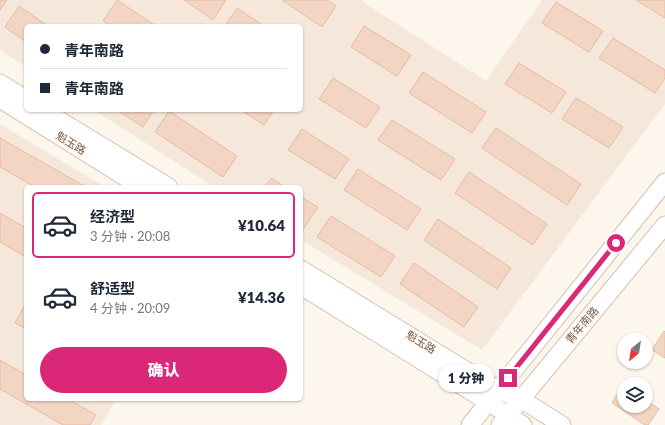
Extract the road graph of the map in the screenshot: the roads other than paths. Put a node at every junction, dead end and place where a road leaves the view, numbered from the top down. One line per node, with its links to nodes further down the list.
1 (0, 83): 2 (main road)
2 (24, 98)
3 (0, 99): 6 (main road, 魁玉路)
4 (46, 112): 7 (main road, 魁玉路)
5 (665, 182): 11 (main road)
6 (138, 185)
7 (165, 185)
8 (665, 225): 12 (main road, 青年南路)
9 (303, 269): 11 (main road, 魁玉路)
10 (303, 287): 11 (main road, 魁玉路)
11 (493, 396): 12 (main road, 魁玉路); 13 (main road, 魁玉路); 14 (main road)
12 (521, 399): 13 (main road, 青年南路); 16 (main road, 魁玉路)
13 (504, 420): 15 (main road, 魁玉路)
14 (470, 425)
15 (523, 425)
16 (562, 425)

